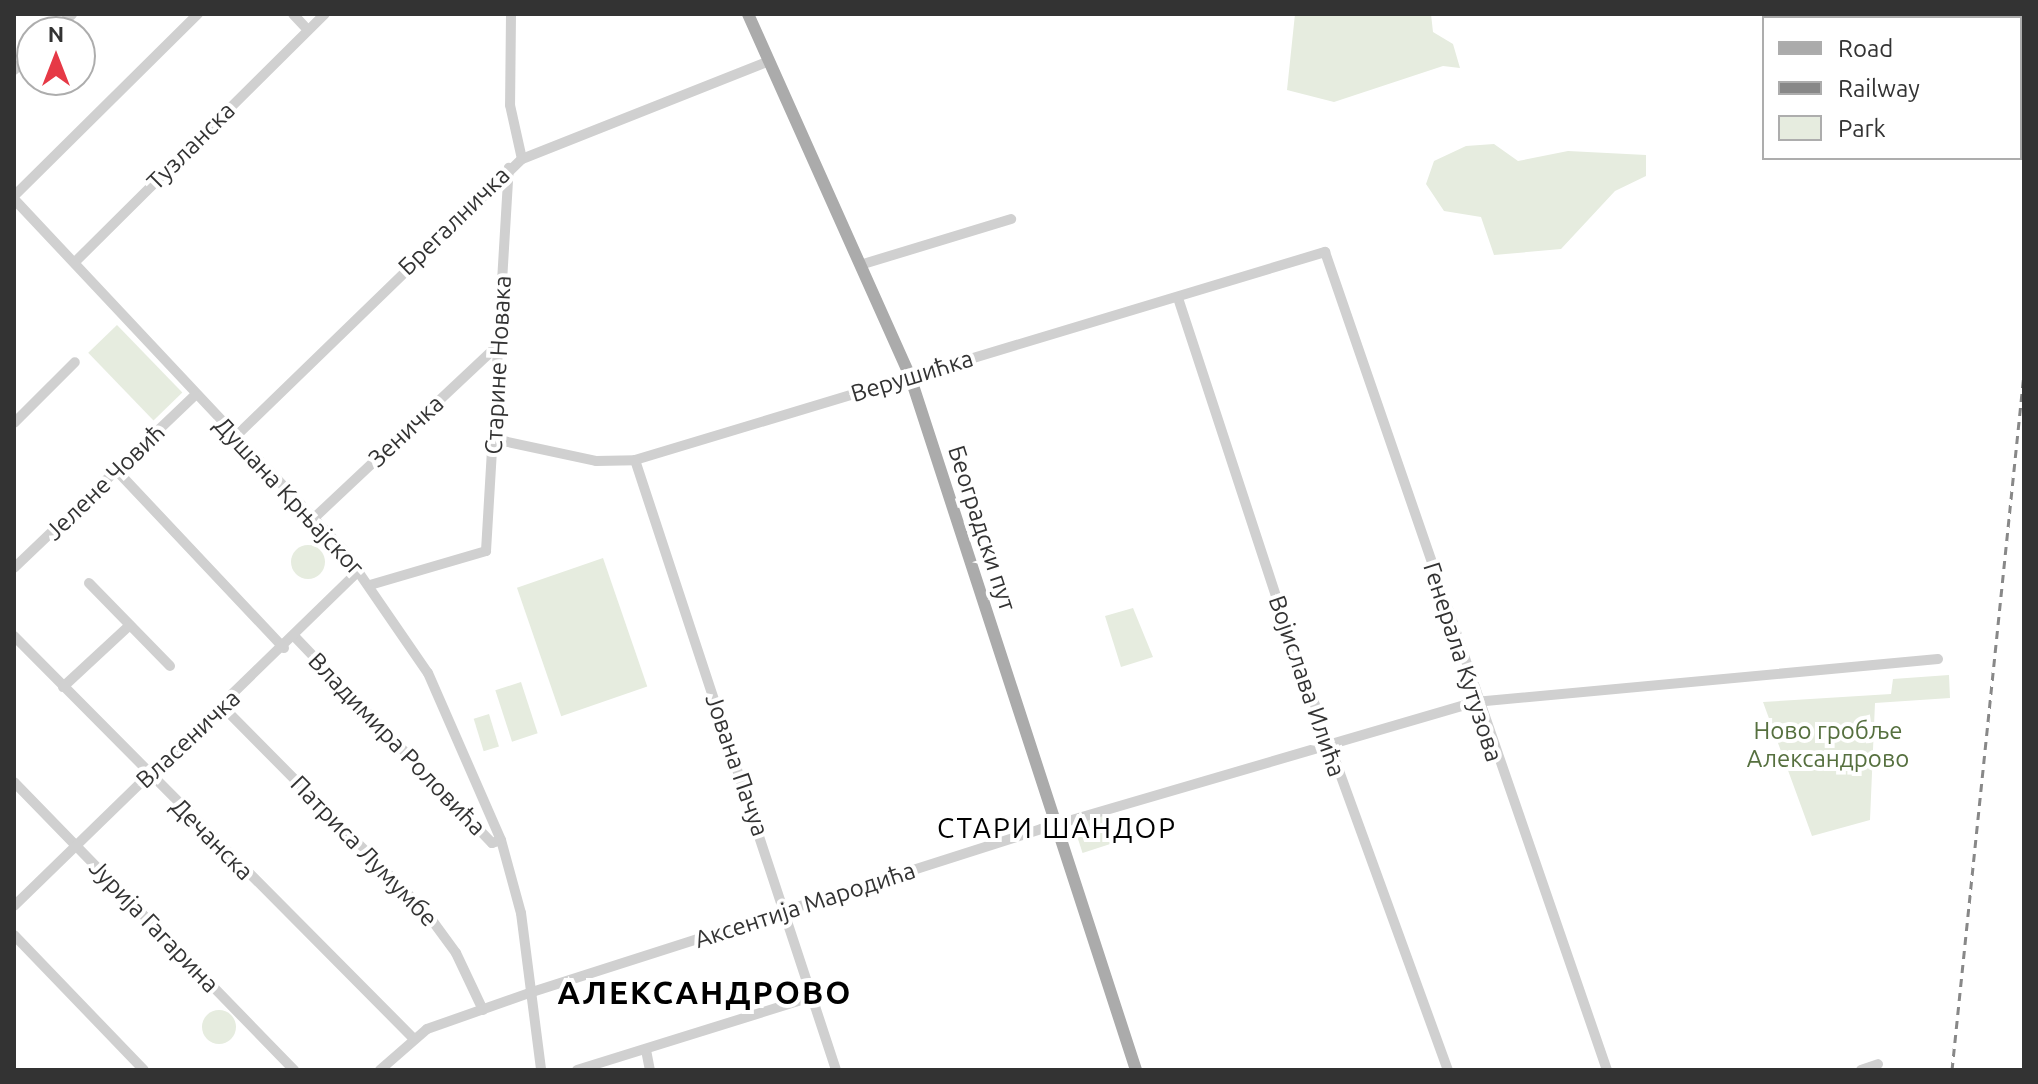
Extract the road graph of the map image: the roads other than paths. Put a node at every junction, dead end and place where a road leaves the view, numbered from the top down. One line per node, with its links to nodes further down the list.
1 (198, 14): 10 (street)
2 (293, 14): 6 (street)
3 (325, 14): 6 (street, Тузланска)
4 (511, 14): 8 (street)
5 (748, 14): 7 (main road, Београдски пут)
6 (308, 30): 13 (street, Тузланска)
7 (767, 62): 8 (street, Брегалничка); 14 (main road, Београдски пут)
8 (522, 159): 9 (street, Брегалничка)
9 (509, 168): 16 (street, Старине Новака); 21 (street, Брегалничка)
10 (14, 198): 13 (street, Душана Крњајског)
11 (1011, 219): 14 (street)
12 (1325, 252): 15 (street, Верушићка); 37 (street, Генерала Кутузова)
13 (75, 262): 19 (street, Душана Крњајског)
14 (860, 265): 18 (main road, Београдски пут)
15 (1178, 298): 18 (street, Верушићка); 39 (street, Војислава Илића)
16 (499, 344): 22 (street, Старине Новака); 25 (street, Зеничка)
17 (75, 362): 20 (street)
18 (910, 376): 23 (street, Верушићка); 42 (main road, Београдски пут)
19 (195, 395): 21 (street, Душана Крњајског); 24 (street, Јелене Човић)
20 (14, 423)
21 (235, 437): 25 (street, Душана Крњајског)
22 (494, 439): 23 (street, Верушићка); 29 (street, Старине Новака)
23 (635, 460): 46 (street, Јована Пачуа)
24 (118, 472): 26 (street, Јелене Човић); 33 (street, Владимира Роловића)
25 (314, 518): 27 (street, Душана Крњајског)
26 (14, 568)
27 (359, 570): 29 (street, Душана Крњајског); 32 (street, Власеничка)
28 (89, 583): 30 (street)
29 (370, 585): 43 (street, Душана Крњајског)
30 (130, 625): 35 (street); 36 (street)
31 (14, 636): 36 (street, Дечанска)
32 (295, 637): 33 (street, Власеничка); 43 (street, Владимира Роловића)
33 (284, 648): 38 (street, Власеничка)
34 (1938, 659): 37 (street, Аксентија Мародића)
35 (170, 666)
36 (63, 687): 40 (street, Дечанска)
37 (1475, 702): 39 (street, Аксентија Мародића); 63 (street, Генерала Кутузова)
38 (223, 707): 40 (street, Власеничка); 50 (street, Патриса Лумумбе)
39 (1327, 745): 42 (street, Аксентија Мародића); 62 (street, Војислава Илића)
40 (149, 776): 44 (street, Власеничка); 51 (street, Дечанска)
41 (14, 782): 44 (street, Јурија Гагарина)
42 (1053, 826): 46 (street, Аксентија Мародића); 61 (main road, Београдски пут)
43 (501, 840): 48 (street)
44 (78, 848): 45 (street, Власеничка); 55 (street, Јурија Гагарина)
45 (14, 906)
46 (786, 910): 48 (street, Аксентија Мародића); 49 (street, Јована Пачуа)
47 (14, 935): 54 (street)
48 (529, 993): 50 (street, Аксентија Мародића); 57 (street)
49 (812, 997): 52 (street); 60 (street, Јована Пачуа)
50 (483, 1010): 51 (street, Аксентија Мародића)
51 (413, 1038): 56 (street, Аксентија Мародића)
52 (646, 1050): 58 (street); 59 (street)
53 (1878, 1064): 64 (street)
54 (144, 1070)
55 (294, 1070)
56 (380, 1070)
57 (541, 1070)
58 (577, 1070)
59 (650, 1070)
60 (836, 1070)
61 (1136, 1070)
62 (1448, 1070)
63 (1607, 1070)
64 (1861, 1070)

